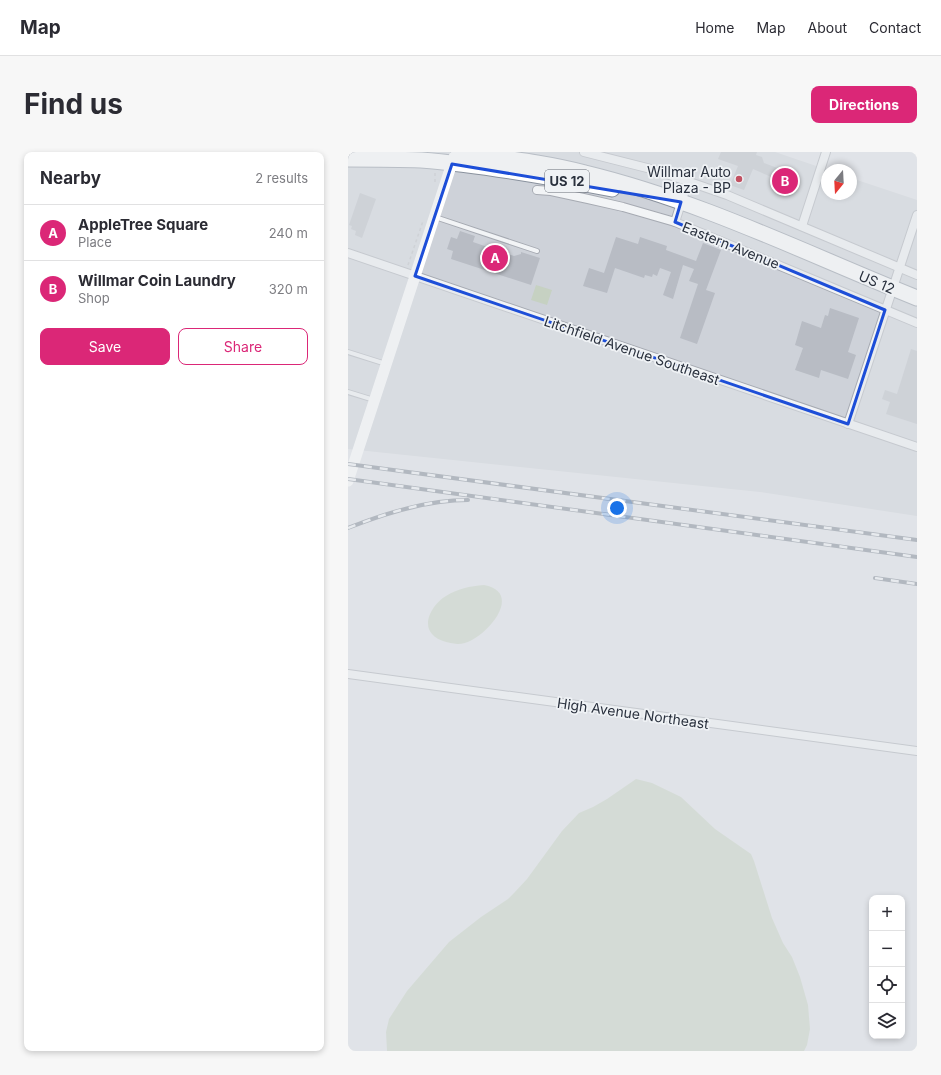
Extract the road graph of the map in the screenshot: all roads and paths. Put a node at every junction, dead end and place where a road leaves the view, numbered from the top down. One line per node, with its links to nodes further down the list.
1 (584, 152): 6 (street)
2 (826, 152): 14 (street)
3 (456, 156): 4 (highway, US 12 / US 12); 9 (highway, US 12 / US 12); 11 (main road)
4 (348, 159)
5 (434, 174): 7 (path)
6 (688, 181): 9 (street); 14 (street)
7 (435, 184)
8 (537, 190): 13 (street, Eastern Avenue)
9 (681, 202): 13 (street); 20 (highway, US 12 / US 12)
10 (917, 215): 17 (street)
11 (434, 217): 15 (lane); 18 (main road)
12 (423, 220): 18 (path)
13 (674, 222): 22 (street, Eastern Avenue)
14 (802, 226): 17 (street)
15 (537, 251)
16 (348, 253): 18 (street, Litchfield Avenue Southeast)
17 (900, 267): 19 (street); 20 (street)
18 (411, 275): 25 (main road); 28 (street, Litchfield Avenue Southeast)
19 (917, 275)
20 (893, 288): 21 (highway, US 12 / US 12); 22 (street)
21 (917, 298)
22 (886, 310): 23 (street, Eastern Avenue); 28 (street)
23 (917, 323)
24 (348, 352): 25 (lane)
25 (386, 364): 27 (main road)
26 (348, 392): 27 (lane)
27 (374, 400): 30 (main road)
28 (848, 424): 29 (street, Litchfield Avenue Southeast)
29 (917, 447)
30 (348, 481)
31 (348, 674): 32 (street, High Avenue Northeast)
32 (917, 751)

